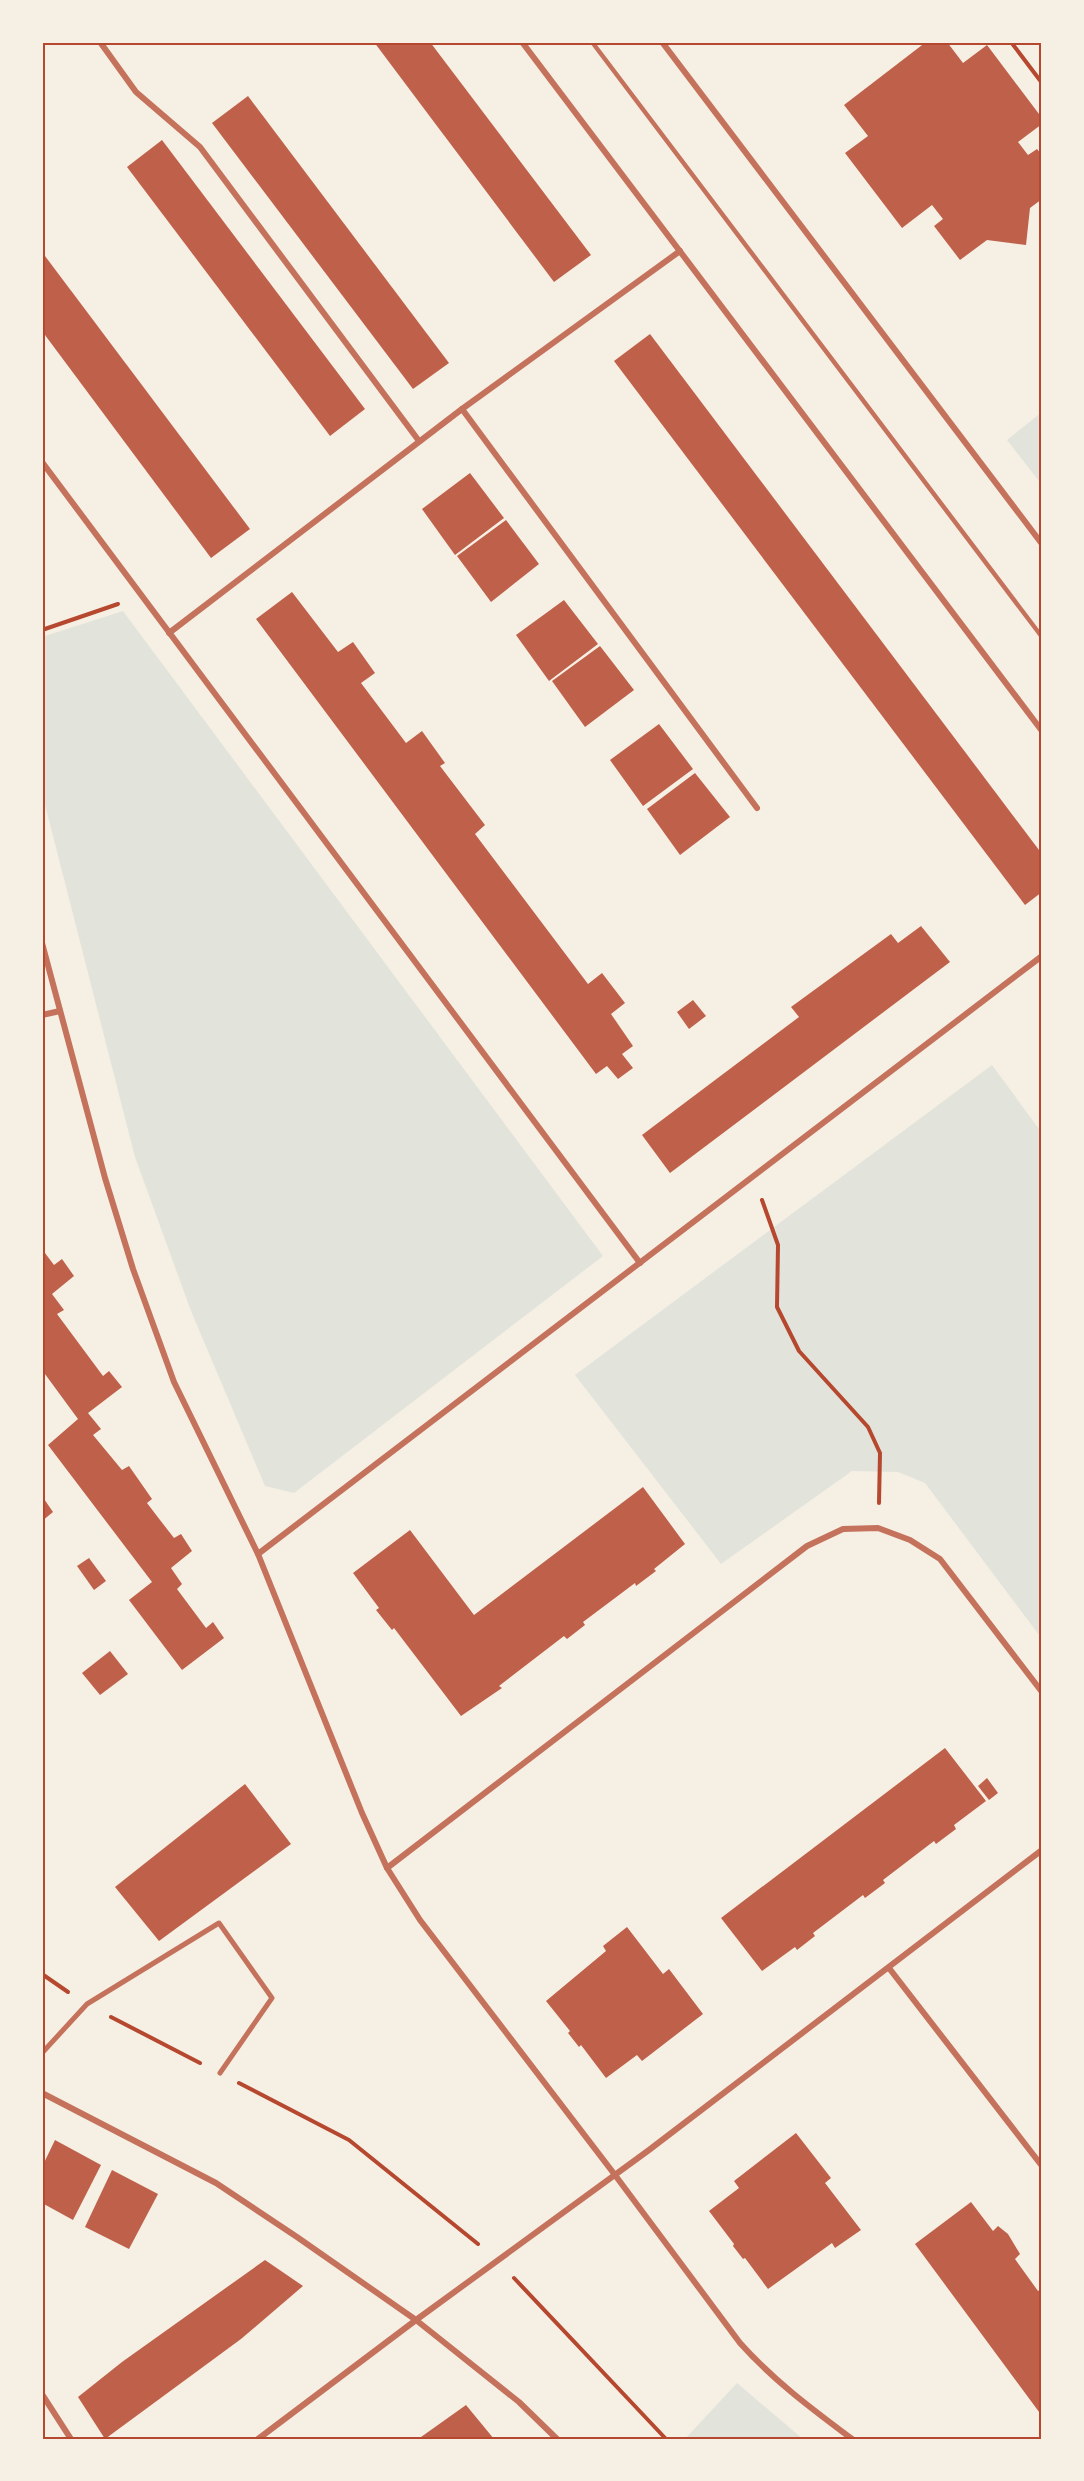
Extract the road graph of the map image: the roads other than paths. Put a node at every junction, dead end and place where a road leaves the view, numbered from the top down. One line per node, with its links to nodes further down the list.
1 (100, 42): 7 (street)
2 (522, 42): 5 (street)
3 (591, 42): 11 (lane)
4 (662, 42): 9 (street)
5 (680, 250): 6 (street); 12 (street)
6 (462, 408): 7 (street); 13 (street)
7 (418, 441): 10 (street)
8 (42, 462): 10 (street)
9 (1042, 544)
10 (169, 633): 18 (street)
11 (1042, 637)
12 (1042, 730)
13 (757, 808)
14 (42, 943): 16 (street)
15 (1042, 956): 18 (street)
16 (60, 1011): 17 (street); 19 (street)
17 (42, 1015)
18 (640, 1263): 19 (street)
19 (258, 1554): 22 (street)
20 (1042, 1692): 22 (street)
21 (1042, 1850): 23 (street)
22 (387, 1868): 28 (street)
23 (889, 1968): 27 (street); 28 (street)
24 (42, 2053): 25 (street)
25 (220, 2073)
26 (42, 2093): 29 (street)
27 (1042, 2166)
28 (615, 2175): 29 (street); 34 (street)
29 (416, 2320): 32 (street); 33 (street)
30 (42, 2394): 31 (street)
31 (71, 2439)
32 (258, 2439)
33 (557, 2439)
34 (852, 2439)

